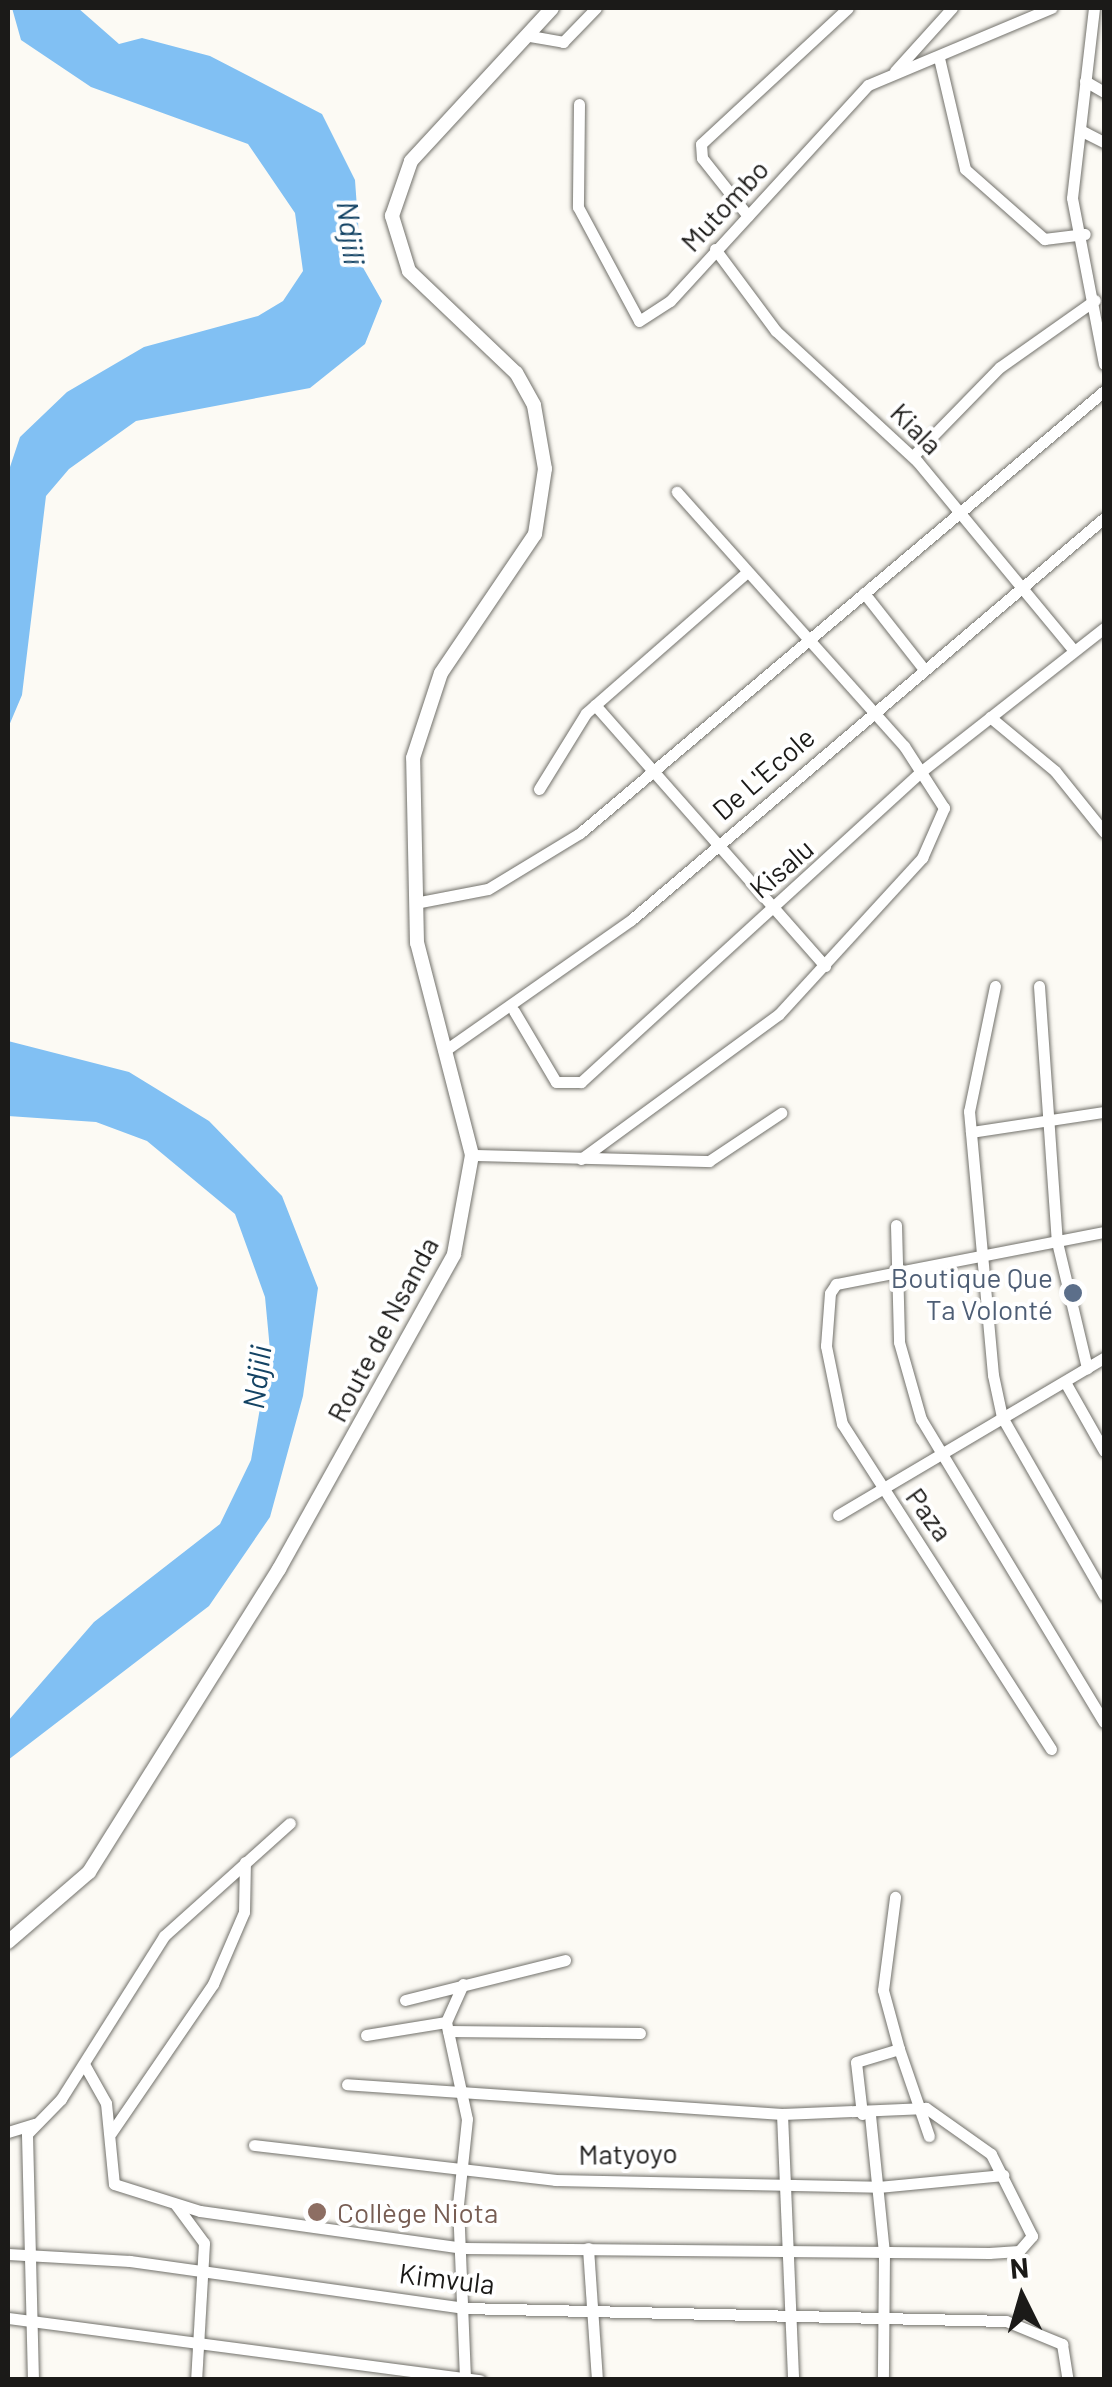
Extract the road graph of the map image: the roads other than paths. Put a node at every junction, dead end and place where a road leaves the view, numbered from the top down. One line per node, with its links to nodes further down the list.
1 (552, 8): 7 (street, Route de Nsanda)
2 (596, 8): 7 (street)
3 (848, 8): 15 (street)
4 (952, 8): 9 (street)
5 (1050, 8): 8 (street, Mutombo)
6 (1094, 8): 10 (street)
7 (530, 36): 40 (street, Route de Nsanda)
8 (939, 58): 9 (street, Mutombo); 16 (street)
9 (895, 72): 15 (street, Mutombo)
10 (1085, 81): 11 (street); 13 (street)
11 (1104, 92)
12 (579, 104): 17 (street, Mutombo)
13 (1082, 131): 14 (street); 16 (street)
14 (1104, 142)
15 (748, 216): 17 (street, Mutombo)
16 (1085, 234): 18 (street)
17 (715, 249): 21 (street, Kiala)
18 (1095, 300): 19 (street); 21 (street)
19 (1104, 364)
20 (1104, 391): 23 (street)
21 (912, 456): 23 (street, Kiala)
22 (677, 492): 25 (street)
23 (958, 514): 26 (street, Kiala); 27 (street)
24 (1104, 518): 26 (street, De L'Ecole)
25 (746, 574): 29 (street); 32 (street)
26 (1017, 584): 30 (street, Kiala); 31 (street, De L'Ecole)
27 (864, 594): 29 (street); 31 (street)
28 (1104, 628): 30 (street, Kisalu)
29 (806, 641): 33 (street); 35 (street)
30 (1074, 651): 34 (street, Kisalu)
31 (923, 668): 33 (street, De L'Ecole)
32 (595, 705): 35 (street); 37 (street)
33 (872, 712): 36 (street); 39 (street, De L'Ecole)
34 (990, 718): 36 (street, Kisalu); 38 (street)
35 (658, 770): 39 (street); 40 (street)
36 (923, 770): 41 (street, Kisalu); 42 (street)
37 (539, 789)
38 (1104, 832)
39 (719, 844): 41 (street); 45 (street, De L'Ecole)
40 (415, 904): 46 (street, Route de Nsanda)
41 (773, 912): 42 (street); 45 (street, Kisalu)
42 (825, 966): 52 (street)
43 (995, 986): 50 (street)
44 (1038, 986): 49 (street)
45 (514, 1011): 46 (street, De L'Ecole)
46 (444, 1051): 51 (street, Route de Nsanda)
47 (1104, 1112): 49 (street)
48 (781, 1113): 52 (street)
49 (1046, 1124): 50 (street); 55 (street)
50 (970, 1132): 56 (street)
51 (472, 1155): 52 (street); 72 (street, Route de Nsanda)
52 (582, 1159)
53 (896, 1225): 57 (street)
54 (1104, 1232): 55 (street)
55 (1057, 1242): 56 (street); 59 (street)
56 (984, 1256): 57 (street); 61 (street)
57 (898, 1275): 63 (street); 64 (street, Paza)
58 (1104, 1358): 59 (street)
59 (1087, 1368): 60 (street)
60 (1065, 1382): 61 (street); 62 (street)
61 (1002, 1418): 63 (street); 66 (street)
62 (1104, 1451)
63 (940, 1455): 64 (street); 67 (street)
64 (878, 1484): 65 (street); 68 (street, Paza)
65 (838, 1515)
66 (1104, 1595)
67 (1104, 1722)
68 (1051, 1749)
69 (290, 1823): 70 (street)
70 (245, 1862): 80 (street); 88 (street)
71 (895, 1897): 79 (street)
72 (8, 1942)
73 (564, 1960): 74 (street)
74 (463, 1984): 75 (street); 76 (street)
75 (404, 2000)
76 (447, 2027): 77 (street); 78 (street); 82 (street)
77 (640, 2033)
78 (366, 2035)
79 (898, 2050): 83 (street); 85 (street)
80 (84, 2064): 86 (street); 88 (street)
81 (347, 2084): 82 (street)
82 (463, 2097): 84 (street); 92 (street)
83 (926, 2108): 85 (street); 89 (street); 91 (street)
84 (782, 2114): 85 (street); 93 (street)
85 (866, 2114): 94 (street)
86 (35, 2124): 87 (street); 99 (street)
87 (8, 2132)
88 (112, 2133): 95 (street)
89 (929, 2136)
90 (254, 2145): 92 (street, Matyoyo)
91 (1003, 2175): 94 (street, Matyoyo); 100 (street)
92 (462, 2176): 93 (street, Matyoyo); 97 (street)
93 (778, 2184): 94 (street, Matyoyo); 96 (street)
94 (878, 2187): 100 (street)
95 (176, 2206): 97 (street); 102 (street)
96 (791, 2246): 98 (street); 100 (street); 105 (street)
97 (462, 2248): 98 (street); 103 (street)
98 (588, 2248): 104 (street)
99 (24, 2251): 101 (street, Kimvula); 102 (street, Kimvula); 107 (street)
100 (884, 2252): 108 (street)
101 (8, 2254)
102 (205, 2273): 103 (street, Kimvula); 109 (street)
103 (464, 2308): 104 (street, Kimvula); 110 (street)
104 (596, 2315): 105 (street, Kimvula); 114 (street)
105 (792, 2317): 108 (street, Kimvula); 115 (street)
106 (8, 2318): 107 (street)
107 (31, 2318): 109 (street); 111 (street)
108 (884, 2318): 116 (street); 117 (street, Kimvula)
109 (198, 2340): 110 (street); 112 (street)
110 (465, 2379): 113 (street)
111 (32, 2380)
112 (196, 2380)
113 (480, 2380)
114 (597, 2380)
115 (793, 2380)
116 (883, 2380)
117 (1068, 2380)

